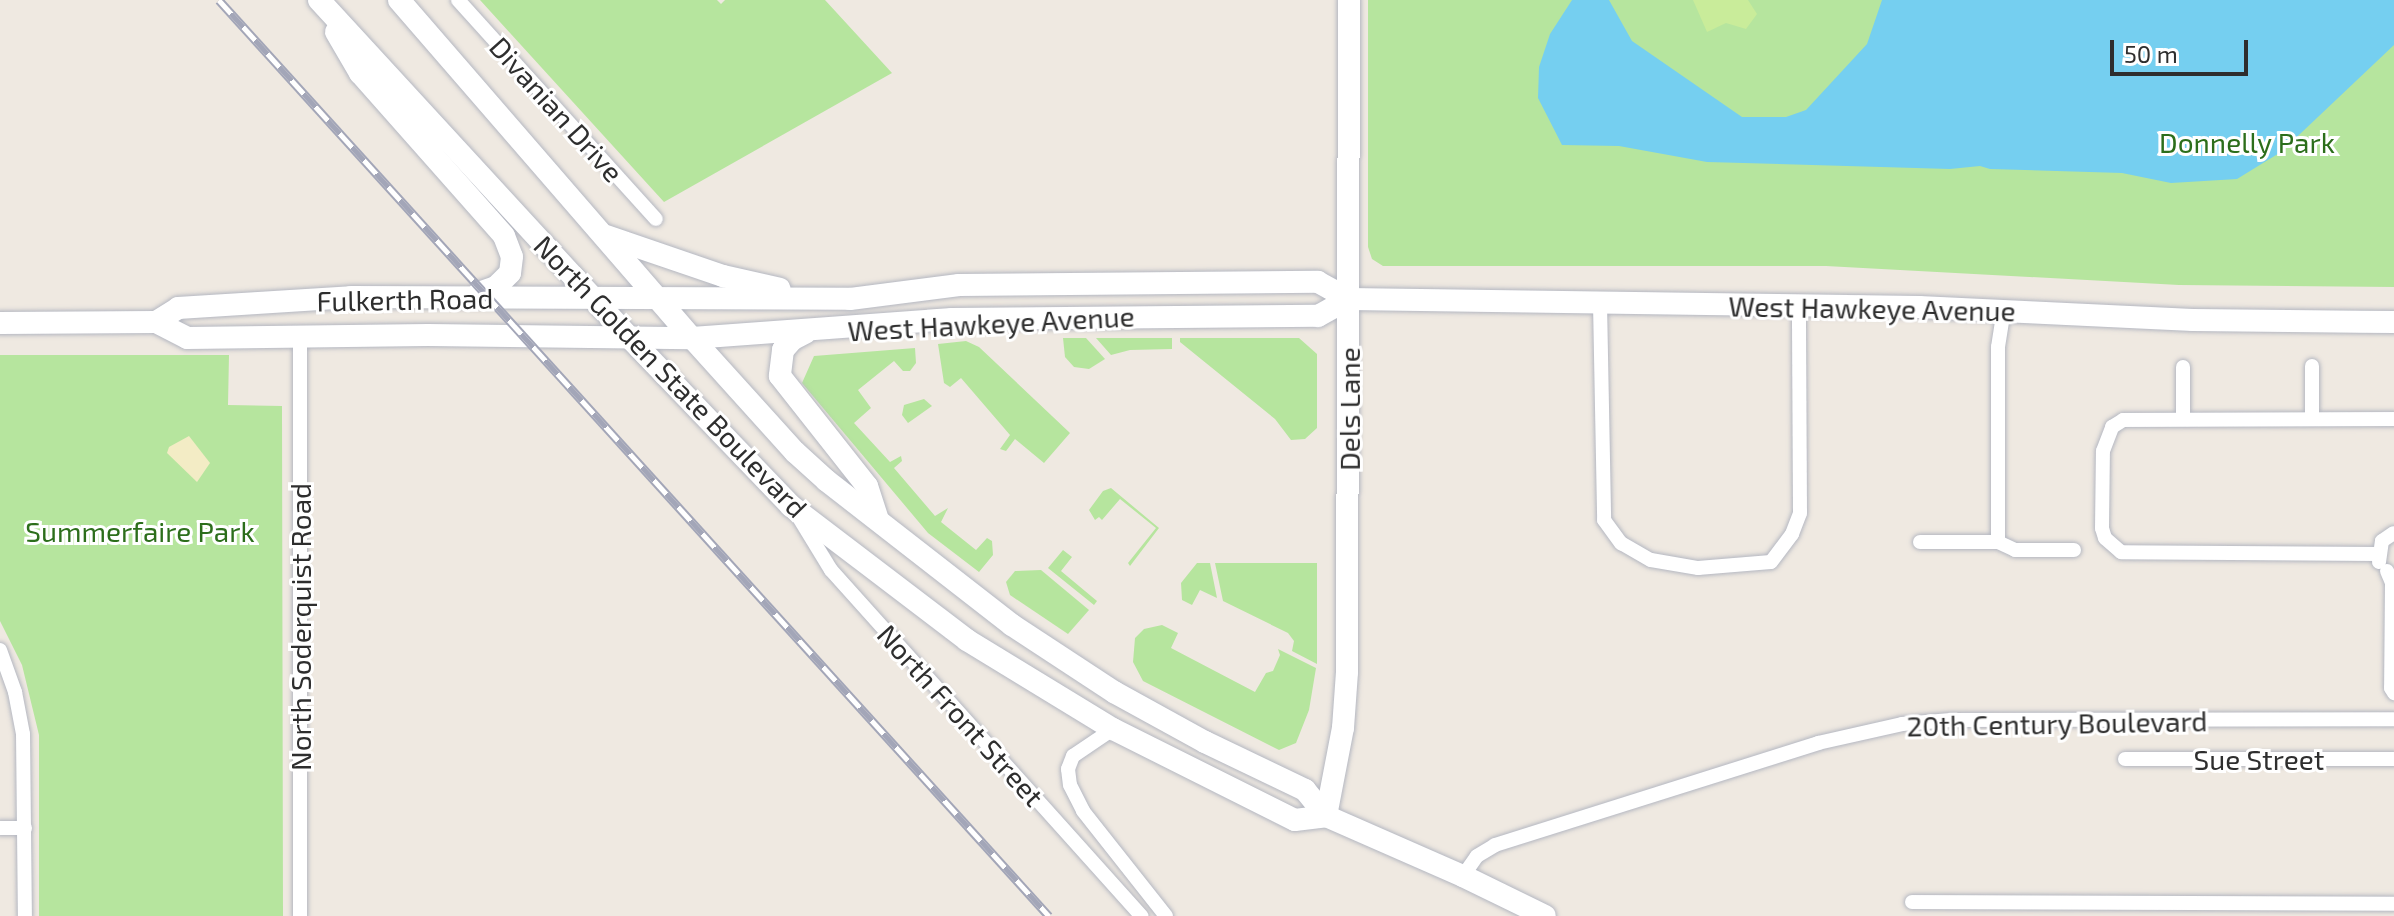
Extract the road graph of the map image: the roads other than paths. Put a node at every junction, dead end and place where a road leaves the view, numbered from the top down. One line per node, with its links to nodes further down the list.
1 (318, 0): 7 (street); 8 (street, North Golden State Boulevard)
2 (399, 0): 6 (street, North Golden State Boulevard)
3 (458, 0): 5 (street, Divanian Drive)
4 (1349, 0): 11 (street, Dels Lane)
5 (656, 219)
6 (605, 235): 9 (street, North Golden State Boulevard); 10 (street)
7 (462, 296): 8 (street, Fulkerth Road); 15 (street, Fulkerth Road)
8 (592, 297): 9 (street, Fulkerth Road); 20 (street, North Golden State Boulevard)
9 (659, 299): 10 (street, West Hawkeye Avenue); 21 (street, North Golden State Boulevard)
10 (850, 299): 11 (street, West Hawkeye Avenue)
11 (1349, 299): 12 (street, West Hawkeye Avenue); 18 (street, West Hawkeye Avenue); 41 (street, Dels Lane)
12 (1600, 303): 13 (street, West Hawkeye Avenue); 13 (street)
13 (1799, 305): 14 (street, West Hawkeye Avenue)
14 (2004, 310): 16 (street, West Hawkeye Avenue); 31 (street)
15 (156, 322): 17 (street, Fulkerth Road); 19 (street, Fulkerth Road)
16 (2394, 322)
17 (0, 323)
18 (805, 333): 21 (street, West Hawkeye Avenue); 28 (street)
19 (300, 337): 20 (street, Fulkerth Road); 49 (street, North Soderquist Road)
20 (630, 338): 21 (street, West Hawkeye Avenue); 27 (street, North Golden State Boulevard)
21 (692, 338): 28 (street, North Golden State Boulevard)
22 (2312, 366): 25 (street)
23 (2183, 367): 24 (street)
24 (2183, 419): 25 (street); 33 (street)
25 (2312, 419): 26 (street)
26 (2394, 419)
27 (791, 506): 38 (street, North Golden State Boulevard); 50 (street, North Front Street)
28 (877, 517): 41 (street, North Golden State Boulevard)
29 (2394, 533): 33 (street)
30 (1920, 542): 31 (street)
31 (1998, 542): 32 (street)
32 (2074, 550)
33 (2378, 554): 34 (street)
34 (2390, 573): 36 (street)
35 (0, 650): 43 (street)
36 (2394, 693)
37 (2394, 719): 44 (street, 20th Century Boulevard)
38 (1113, 729): 41 (street, North Golden State Boulevard); 51 (street, North Front Street)
39 (2125, 759): 40 (street, Sue Street)
40 (2394, 759)
41 (1326, 816): 44 (street, North Golden State Boulevard)
42 (0, 828): 43 (street)
43 (25, 828): 48 (street)
44 (1463, 876): 52 (street, North Golden State Boulevard)
45 (1912, 902): 47 (street)
46 (2394, 904): 47 (street)
47 (2167, 910)
48 (25, 916)
49 (300, 916)
50 (1141, 916)
51 (1166, 916)
52 (1545, 916)

